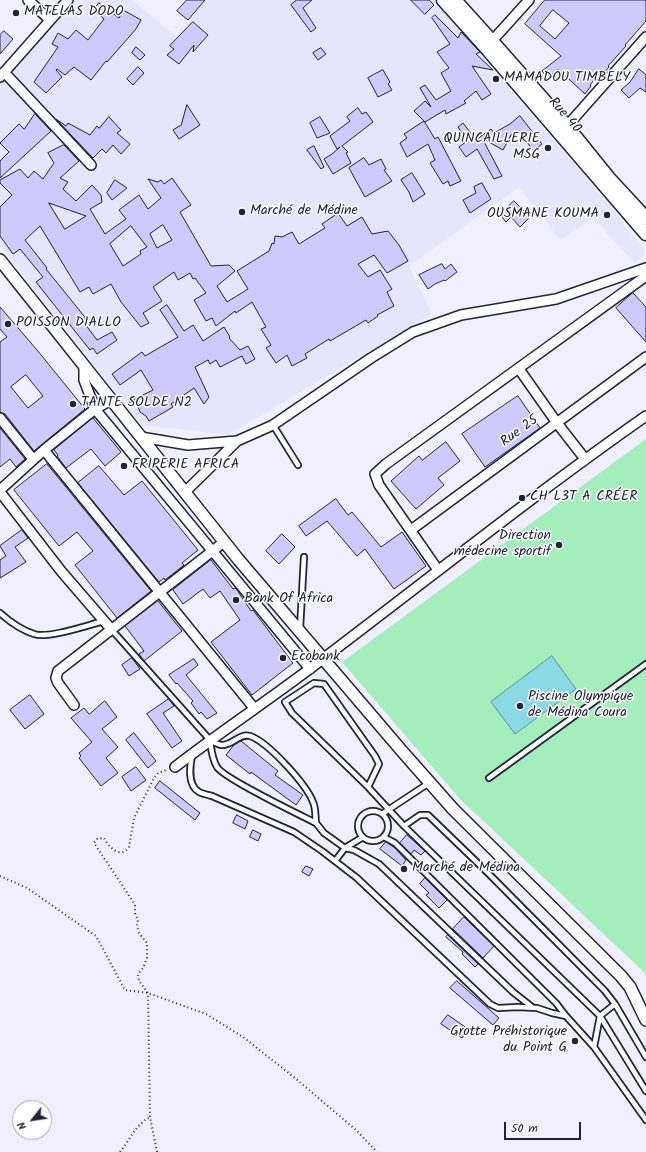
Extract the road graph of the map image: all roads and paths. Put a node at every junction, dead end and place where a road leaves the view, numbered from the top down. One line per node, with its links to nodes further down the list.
1 (28, 0): 6 (street)
2 (68, 0): 6 (street)
3 (443, 0): 13 (main road, Rue 40)
4 (455, 0): 8 (main road, Rue 40)
5 (529, 0): 8 (street)
6 (50, 20): 9 (street)
7 (646, 37): 10 (street)
8 (492, 41): 10 (main road, Rue 40)
9 (2, 74): 11 (street)
10 (567, 126): 12 (main road, Rue 40)
11 (91, 165)
12 (646, 217)
13 (646, 234)
14 (0, 260): 18 (street)
15 (646, 268): 25 (street)
16 (646, 276): 19 (street)
17 (646, 357): 24 (street, Rue 25)
18 (84, 365): 20 (street); 21 (street)
19 (519, 369): 24 (street); 34 (street)
20 (112, 400): 21 (street); 26 (street)
21 (95, 409): 28 (street); 36 (street)
22 (646, 416): 29 (street)
23 (0, 418): 30 (street)
24 (557, 423): 29 (street); 34 (street, Rue 25)
25 (273, 425): 27 (street); 31 (lane)
26 (141, 437): 27 (street); 33 (street)
27 (237, 441): 33 (street)
28 (44, 450): 30 (street); 39 (street)
29 (585, 458): 38 (street)
30 (33, 460): 32 (street)
31 (298, 465)
32 (2, 486): 41 (street)
33 (185, 492): 35 (street)
34 (411, 530): 38 (street)
35 (224, 542): 36 (street); 43 (street)
36 (212, 551): 39 (street); 46 (street)
37 (304, 557): 43 (lane)
38 (438, 570): 44 (street)
39 (160, 592): 42 (street); 50 (street)
40 (0, 613): 41 (lane)
41 (104, 621): 42 (street)
42 (111, 629): 49 (street); 51 (lane)
43 (300, 632): 44 (street)
44 (323, 659): 46 (street); 55 (street)
45 (646, 664): 54 (lane)
46 (310, 669): 47 (street)
47 (278, 692): 48 (lane); 50 (street)
48 (285, 702): 56 (lane); 56 (lane)
49 (74, 705)
50 (254, 708): 51 (street)
51 (210, 740): 52 (street); 59 (lane); 59 (lane)
52 (192, 753): 53 (street); 64 (lane)
53 (175, 767): 66 (path)
54 (489, 778)
55 (430, 782): 57 (lane); 71 (street)
56 (368, 787): 57 (lane)
57 (390, 809): 58 (lane); 60 (lane)
58 (382, 814): 61 (lane); 62 (lane)
59 (316, 823): 63 (lane)
60 (404, 826): 67 (lane); 70 (lane)
61 (384, 837): 62 (lane); 69 (lane)
62 (363, 838): 63 (lane)
63 (345, 848): 64 (lane); 68 (lane)
64 (335, 861): 68 (lane)
65 (0, 876): 66 (path)
66 (148, 993): 75 (path); 79 (path)
67 (615, 1004): 70 (lane); 73 (lane)
68 (532, 1007): 69 (lane)
69 (566, 1016): 72 (lane)
70 (600, 1016): 72 (lane); 74 (lane)
71 (646, 1020)
72 (594, 1047): 76 (lane)
73 (646, 1057)
74 (646, 1091)
75 (150, 1117): 77 (path); 78 (path)
76 (646, 1120)
77 (120, 1152)
78 (158, 1152)
79 (377, 1152)

